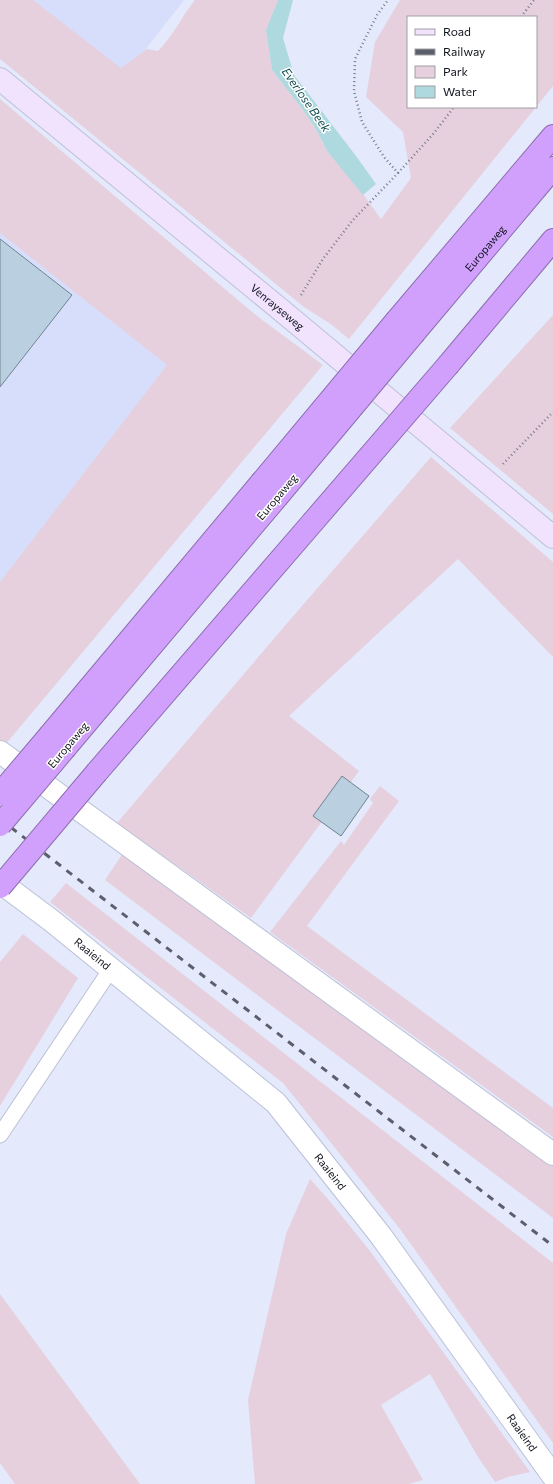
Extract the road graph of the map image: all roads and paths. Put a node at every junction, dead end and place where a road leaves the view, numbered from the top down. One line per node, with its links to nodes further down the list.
1 (388, 0): 8 (path)
2 (534, 0): 3 (path)
3 (522, 16)
4 (0, 79): 11 (main road, Venrayseweg)
5 (453, 108): 8 (path)
6 (553, 136): 15 (highway, bridge)
7 (553, 168): 15 (highway, Europaweg, bridge)
8 (398, 174): 11 (path)
9 (553, 240): 12 (highway)
10 (553, 259): 12 (highway)
11 (287, 315): 14 (main road, Venrayseweg)
12 (449, 364): 22 (highway, bridge)
13 (553, 412): 14 (path)
14 (486, 482): 16 (main road, Venrayseweg)
15 (269, 490): 17 (highway, Europaweg)
16 (553, 537)
17 (58, 741): 19 (highway, bridge); 20 (highway, Europaweg, bridge)
18 (0, 752): 25 (street)
19 (0, 794)
20 (0, 825)
21 (0, 882): 23 (street, Raaieind)
22 (0, 887)
23 (111, 968): 24 (lane); 26 (street, Raaieind)
24 (0, 1135)
25 (553, 1154)
26 (553, 1476)

